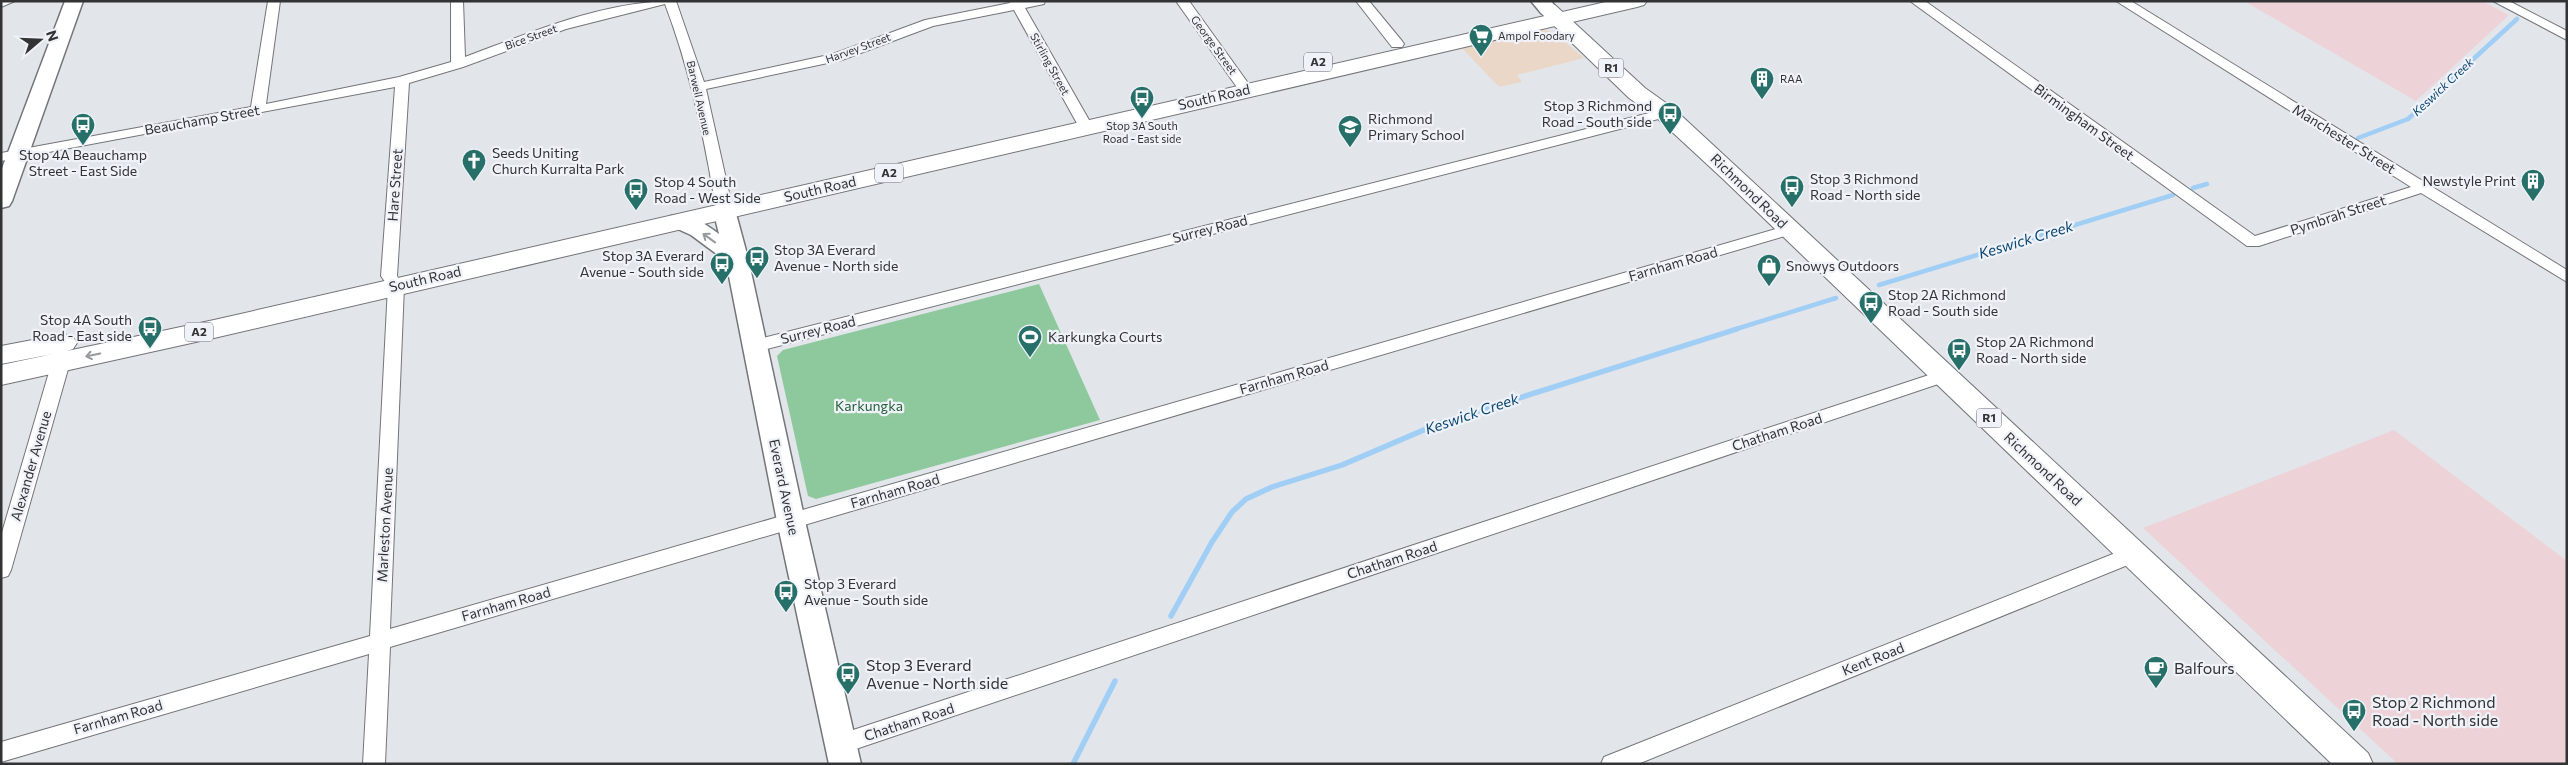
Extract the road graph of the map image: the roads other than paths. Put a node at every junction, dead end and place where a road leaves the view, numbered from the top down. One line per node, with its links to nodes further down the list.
1 (9, 1): 14 (street)
2 (74, 1): 27 (street)
3 (274, 1): 24 (street)
4 (457, 1): 20 (street)
5 (663, 1): 20 (street, Bice Street)
6 (670, 1): 23 (street, Barwell Avenue)
7 (1039, 1): 15 (street, Harvey Street)
8 (1182, 1): 22 (street, George Street)
9 (1362, 1): 19 (street)
10 (1916, 1): 33 (street, Birmingham Street)
11 (2122, 1): 28 (street, Manchester Street)
12 (2499, 1): 18 (street)
13 (1633, 2): 16 (main road, South Road / A2); 17 (main road)
14 (1, 3)
15 (1017, 3): 23 (street, Harvey Street); 26 (street, Stirling Street)
16 (1562, 7): 17 (main road, Richmond Road / R1); 19 (main road, South Road / A2); 22 (main road, South Road / A2); 25 (main road, Richmond Road / R1)
17 (1593, 32): 25 (main road, Richmond Road / R1)
18 (2567, 36)
19 (1397, 44): 22 (main road, South Road / A2)
20 (458, 64): 21 (street, Bice Street)
21 (402, 81): 24 (street, Beauchamp Street); 36 (street, Hare Street)
22 (1243, 85): 26 (main road, South Road / A2)
23 (698, 88): 30 (street, Barwell Avenue)
24 (258, 110): 27 (street, Beauchamp Street)
25 (1665, 113): 32 (main road, Richmond Road / R1); 38 (street, Surrey Road)
26 (1083, 122): 30 (main road, South Road / A2)
27 (10, 156): 29 (street)
28 (2422, 188): 33 (street, Pymbrah Street); 35 (street, Manchester Street)
29 (1, 201)
30 (723, 204): 31 (main road, South Road / A2); 34 (street, Everard Avenue); 36 (main road, South Road / A2)
31 (679, 221): 34 (street, one-way to 31); 36 (main road, South Road / A2)
32 (1789, 230): 43 (main road, Richmond Road / R1); 44 (street, Farnham Road)
33 (2253, 242)
34 (737, 258): 38 (street, Everard Avenue)
35 (2567, 277)
36 (393, 281): 37 (main road, South Road / A2); 41 (main road, South Road / A2, one-way to 41); 47 (street, Marleston Avenue)
37 (79, 340): 39 (main road); 40 (main road, South Road / A2)
38 (755, 346): 44 (street, Everard Avenue)
39 (1, 355)
40 (1, 362)
41 (61, 362): 42 (main road, South Road / A2); 46 (street, Alexander Avenue)
42 (1, 375)
43 (1944, 376): 45 (main road, Richmond Road / R1); 49 (street, Chatham Road)
44 (791, 522): 47 (street, Farnham Road); 49 (street, Everard Avenue)
45 (2133, 554): 51 (street, Kent Road); 52 (main road, Richmond Road / R1)
46 (1, 570)
47 (380, 641): 48 (street, Farnham Road); 50 (street, Marleston Avenue)
48 (1, 752)
49 (843, 754)
50 (374, 764)
51 (1612, 764)
52 (2356, 764)

